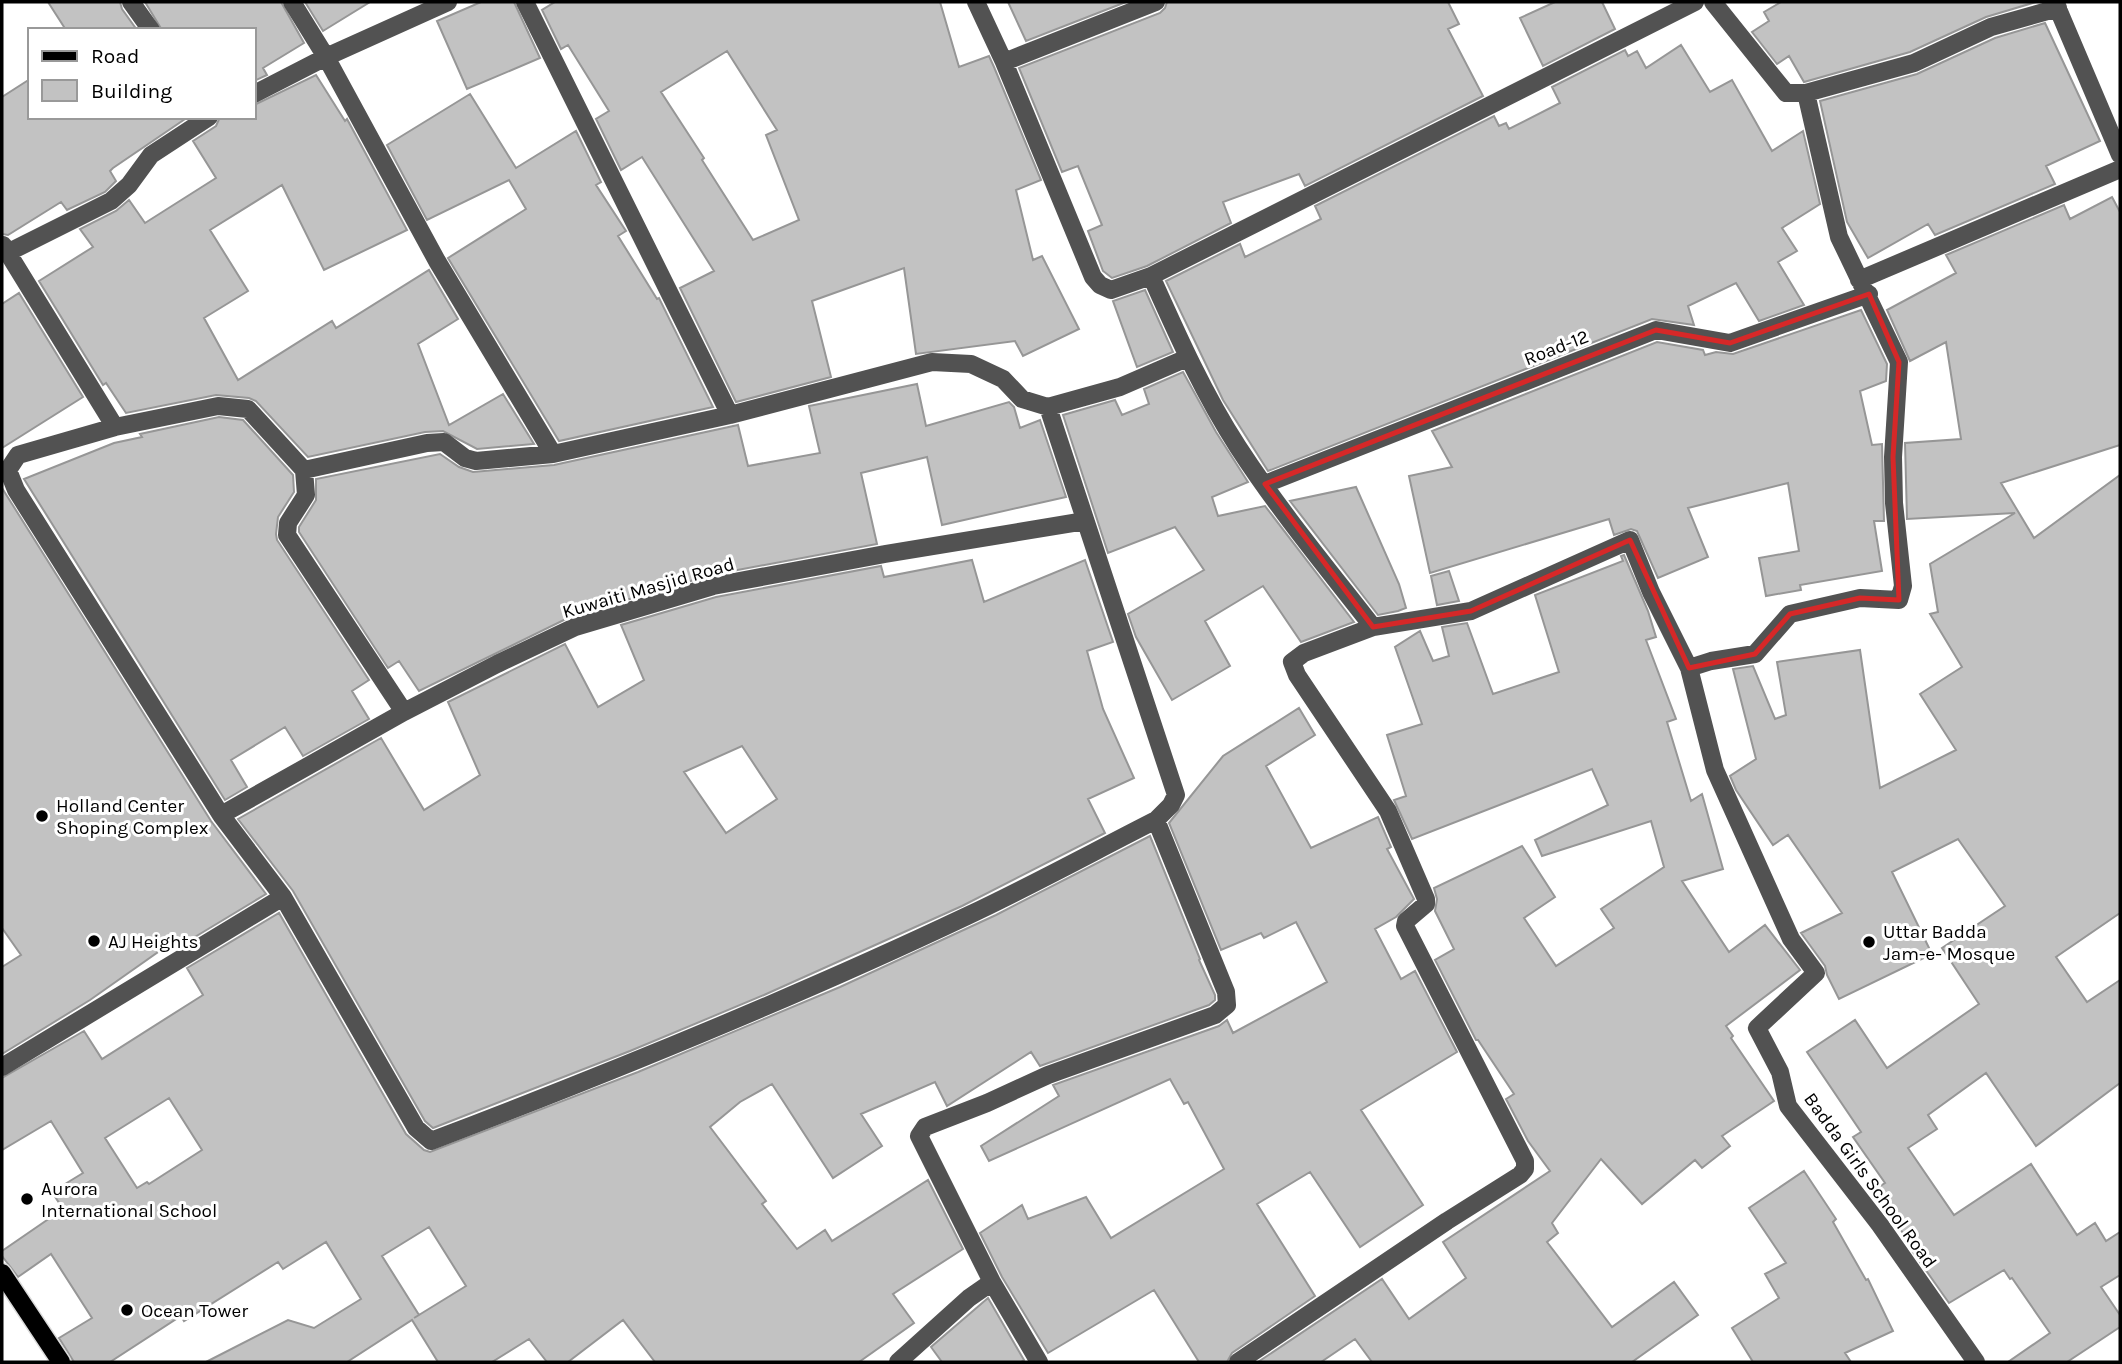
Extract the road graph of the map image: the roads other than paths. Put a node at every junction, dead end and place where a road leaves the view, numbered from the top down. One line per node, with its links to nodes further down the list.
1 (131, 2): 10 (street)
2 (292, 2): 11 (street)
3 (447, 2): 11 (street)
4 (525, 2): 23 (street)
5 (976, 2): 12 (street)
6 (1156, 2): 12 (street)
7 (1695, 2): 19 (street)
8 (1713, 2): 14 (street)
9 (2057, 5): 14 (street); 16 (street)
10 (150, 28)
11 (326, 57): 13 (street); 25 (street)
12 (1004, 62): 19 (street)
13 (256, 93)
14 (1806, 93): 20 (street)
15 (206, 119): 18 (street)
16 (2120, 155)
17 (2120, 169): 20 (street, Road-12)
18 (4, 248): 24 (street)
19 (1151, 276): 21 (street)
20 (1864, 287): 27 (street, Road-12); 30 (street)
21 (1187, 358): 22 (street); 27 (street)
22 (1048, 407): 23 (street); 28 (street)
23 (730, 415): 25 (street)
24 (115, 427): 26 (street); 32 (street)
25 (553, 454): 26 (street)
26 (304, 470): 31 (street)
27 (1265, 484): 29 (street)
28 (1085, 521): 31 (street, Kuwaiti Masjid Road); 33 (street)
29 (1373, 627): 30 (street); 41 (street)
30 (1689, 668): 42 (street, Badda Girls School Road)
31 (404, 712): 32 (street, Kuwaiti Masjid Road)
32 (221, 815): 34 (street)
33 (1156, 820): 34 (street); 37 (street)
34 (283, 897): 35 (street)
35 (2, 1067)
36 (2, 1273): 38 (main road)
37 (992, 1282): 39 (street); 40 (street)
38 (61, 1362)
39 (898, 1362)
40 (1039, 1362)
41 (1238, 1362)
42 (1976, 1362)

